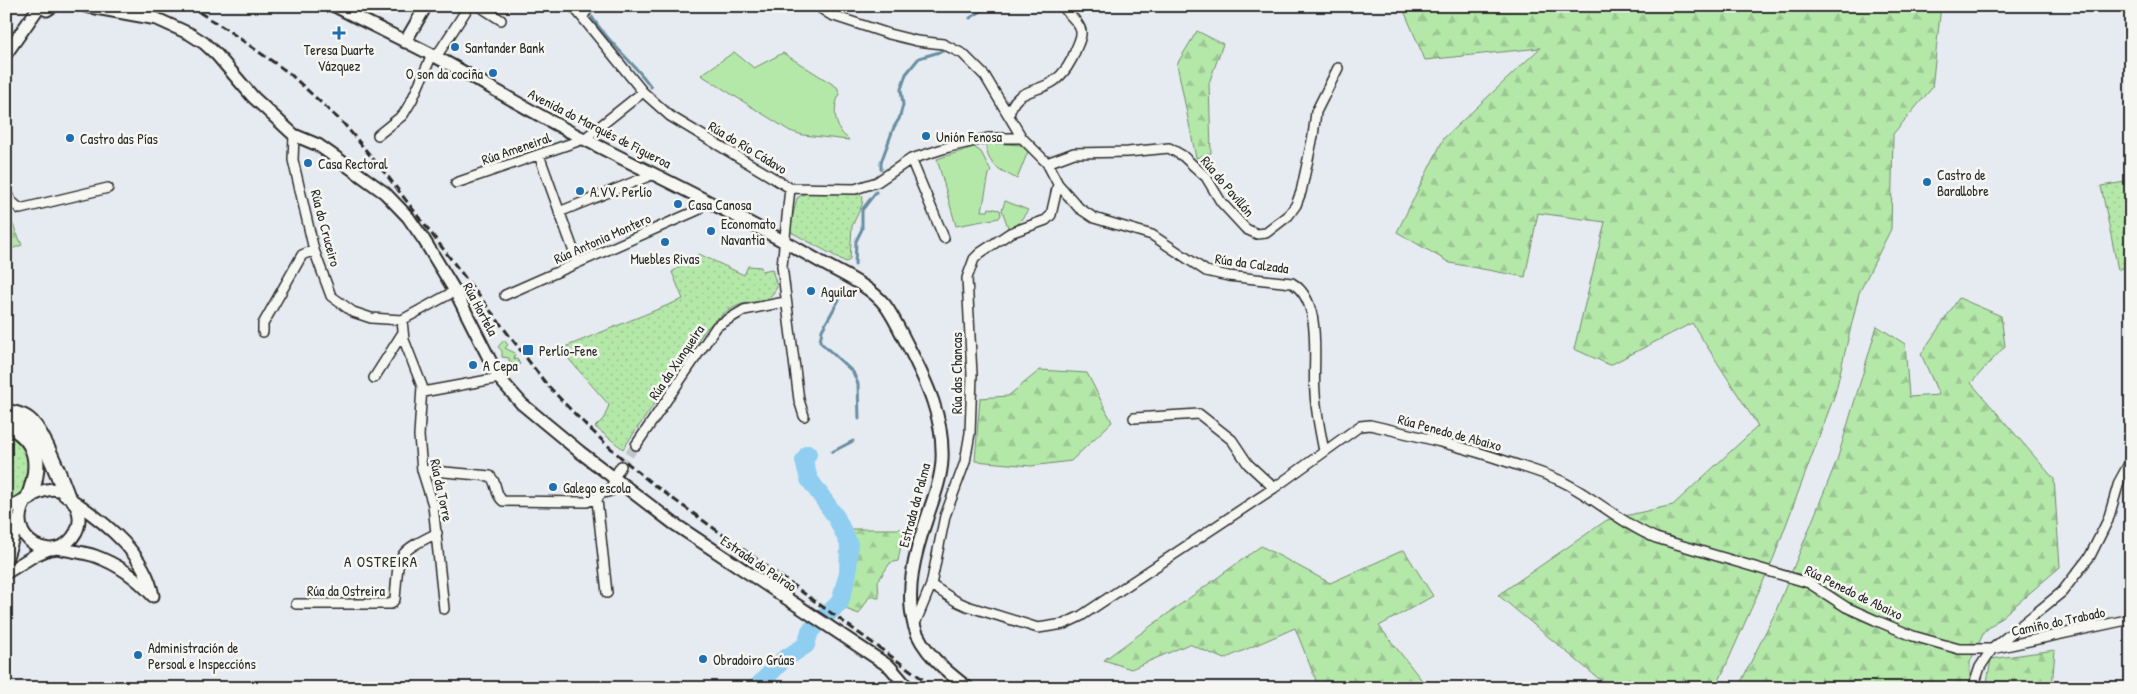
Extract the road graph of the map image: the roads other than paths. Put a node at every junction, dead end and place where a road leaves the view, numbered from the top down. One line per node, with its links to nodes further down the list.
1 (53, 6): 11 (street)
2 (85, 6): 20 (street)
3 (335, 6): 14 (street, Avenida do Marqués de Figueroa)
4 (426, 6): 14 (street)
5 (469, 6): 16 (street)
6 (479, 6): 13 (street)
7 (573, 6): 12 (street, Rúa do Río Cádavo)
8 (590, 6): 12 (street)
9 (817, 6): 19 (street)
10 (1063, 6): 19 (street)
11 (39, 7): 15 (street)
12 (583, 16): 18 (street, Rúa do Río Cádavo)
13 (501, 20)
14 (405, 42): 16 (street, Avenida do Marqués de Figueroa)
15 (6, 54)
16 (434, 56): 21 (street); 23 (street, Avenida do Marqués de Figueroa)
17 (1338, 68): 26 (street, Rúa do Pavillón)
18 (643, 92): 23 (street); 31 (street, Rúa do Río Cádavo)
19 (1009, 116): 22 (street)
20 (294, 135): 37 (street, Rúa do Cruceiro); 40 (street, Rúa Hortela)
21 (378, 135)
22 (1022, 138): 25 (street, Rúa do Río Cádavo); 26 (street)
23 (584, 140): 24 (street, Rúa Ameneiral); 27 (street, Avenida do Marqués de Figueroa)
24 (539, 155): 28 (street, Rúa Ameneiral); 34 (street)
25 (911, 159): 31 (street, Rúa do Río Cádavo); 35 (street)
26 (1047, 163): 29 (street)
27 (654, 174): 33 (street, Avenida do Marqués de Figueroa); 34 (street)
28 (456, 182)
29 (1058, 184): 54 (street, Rúa da Calzada); 69 (street, Rúa das Chancas)
30 (108, 188): 32 (street)
31 (790, 188): 36 (street)
32 (6, 193)
33 (703, 199): 36 (street, Avenida do Marqués de Figueroa); 38 (street, Rúa Antonia Montero)
34 (559, 212): 38 (street)
35 (944, 238)
36 (784, 241): 39 (street, Avenida do Marqués de Figueroa); 42 (street)
37 (314, 250): 43 (street, Rúa do Cruceiro); 44 (street)
38 (578, 264): 41 (street, Rúa Antonia Montero)
39 (850, 279): 74 (street, Estrada da Palma)
40 (455, 292): 43 (street); 47 (street, Rúa Hortela)
41 (505, 295)
42 (785, 302): 50 (street); 53 (street, Rúa da Xunqueira)
43 (402, 320): 45 (street, Rúa da Torre)
44 (264, 332)
45 (402, 334): 46 (street); 48 (street, Rúa da Torre)
46 (374, 378)
47 (499, 378): 48 (street); 58 (street, Rúa Hortela)
48 (422, 392): 57 (street, Rúa da Torre)
49 (6, 412): 62 (highway)
50 (804, 416)
51 (1134, 418): 59 (street)
52 (6, 424): 61 (highway)
53 (636, 445)
54 (1324, 450): 59 (street, Rúa Penedo de Abaixo); 75 (street, Rúa Penedo de Abaixo)
55 (2131, 460): 75 (street)
56 (621, 466): 58 (street)
57 (422, 470): 60 (street); 65 (street, Rúa da Torre)
58 (614, 478): 60 (street); 76 (street, Estrada do Peirao)
59 (1274, 488): 69 (street, Rúa Penedo de Abaixo)
60 (598, 497): 70 (street)
61 (28, 498): 62 (street); 63 (street); 64 (street)
62 (69, 498): 66 (street); 66 (street)
63 (6, 509)
64 (15, 533): 66 (street); 67 (street)
65 (437, 533): 71 (street, Rúa da Ostreira); 72 (street, Rúa da Torre)
66 (53, 549): 68 (street)
67 (6, 560)
68 (6, 573)
69 (931, 585): 74 (street, Rúa das Chancas)
70 (607, 593)
71 (296, 604)
72 (444, 609)
73 (2131, 619): 75 (street, Camiño do Trabado)
74 (914, 626): 77 (street, Estrada da Palma)
75 (1992, 649): 78 (street)
76 (908, 688)
77 (968, 688)
78 (1973, 688)

